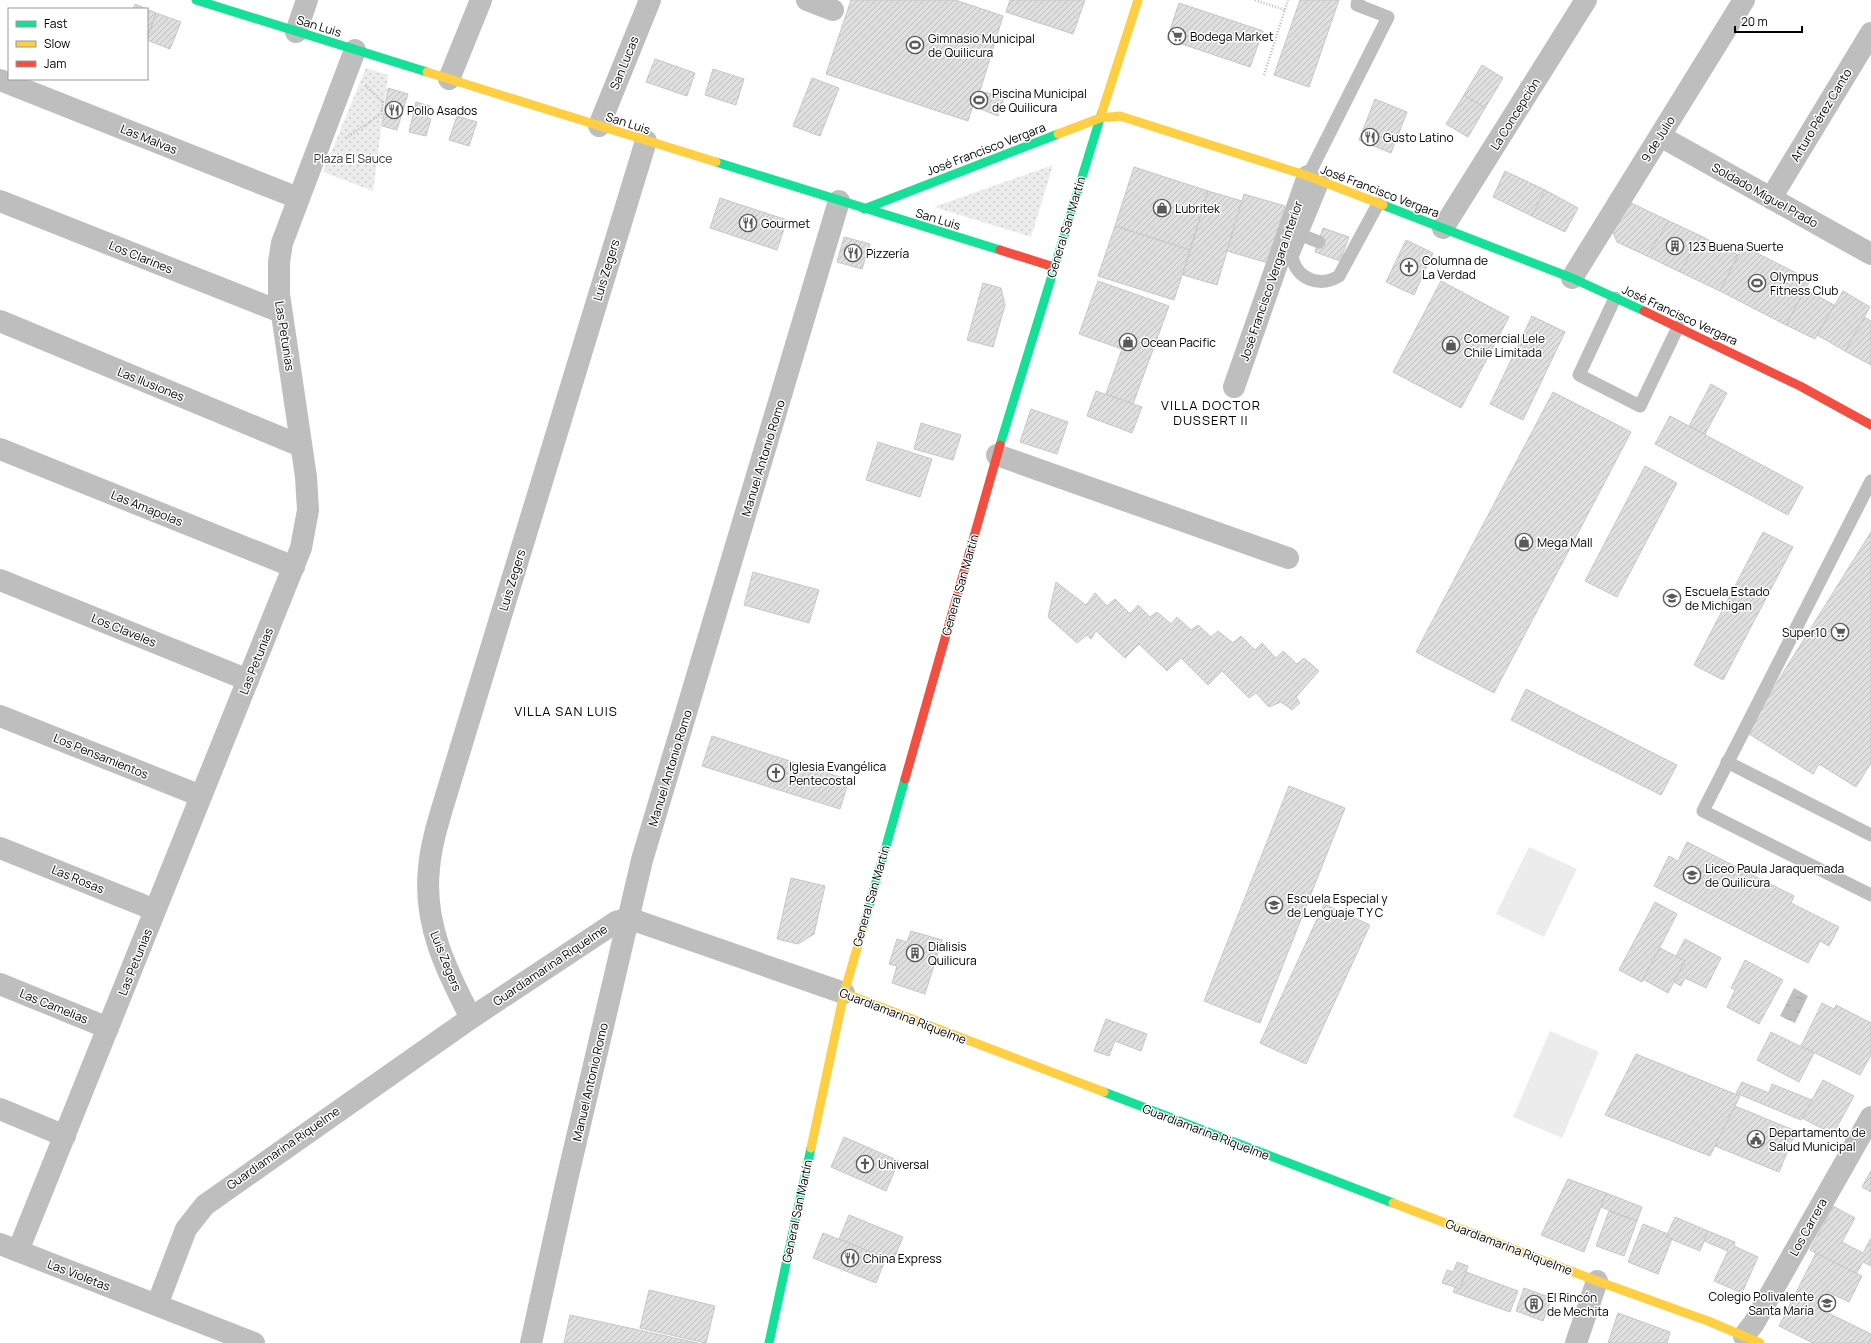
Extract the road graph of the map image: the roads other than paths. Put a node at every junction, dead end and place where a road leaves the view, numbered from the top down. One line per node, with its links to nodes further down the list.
1 (196, 0): 11 (main road, San Luis)
2 (307, 0): 11 (street)
3 (481, 0): 14 (street)
4 (650, 0): 17 (street, San Lucas)
5 (807, 0): 10 (street)
6 (1138, 0): 16 (main road, General San Martín)
7 (1358, 0): 20 (lane)
8 (1586, 0): 27 (street, La Concepción)
9 (1744, 0): 18 (street, 9 de Julio)
10 (832, 10)
11 (296, 32): 13 (main road, San Luis)
12 (1871, 33): 22 (street, Arturo Pérez Canto)
13 (355, 50): 14 (main road, San Luis); 21 (street, Las Petunias)
14 (449, 79): 17 (main road, San Luis)
15 (0, 80): 21 (street, Las Malvas)
16 (1100, 118): 20 (main road, José Francisco Vergara); 26 (main road, José Francisco Vergara); 31 (main road, General San Martín)
17 (599, 126): 19 (main road, San Luis)
18 (1660, 136): 22 (street, Soldado Miguel Prado); 32 (street, 9 de Julio)
19 (646, 141): 24 (main road, San Luis); 57 (street, Luis Zegers)
20 (1315, 179): 25 (main road, José Francisco Vergara); 28 (lane); 37 (street, José Francisco Vergara Interior)
21 (298, 198): 34 (street, Las Petunias)
22 (1771, 198): 30 (street, Soldado Miguel Prado)
23 (0, 201): 34 (street, Los Clarines)
24 (839, 201): 26 (main road, San Luis); 54 (street, Manuel Antonio Romo)
25 (1378, 204): 27 (main road, José Francisco Vergara); 28 (lane)
26 (864, 209): 31 (main road, San Luis)
27 (1443, 228): 32 (main road, José Francisco Vergara)
28 (1301, 236): 29 (lane)
29 (1319, 242)
30 (1871, 254)
31 (1054, 267): 41 (main road, General San Martín)
32 (1572, 278): 33 (main road, José Francisco Vergara)
33 (1615, 298): 36 (main road, José Francisco Vergara); 36 (lane)
34 (281, 312): 39 (street, Las Petunias)
35 (0, 321): 39 (street, Las Ilusiones)
36 (1678, 327): 38 (main road, José Francisco Vergara)
37 (1234, 387)
38 (1871, 425)
39 (301, 446): 44 (street, Las Petunias)
40 (0, 449): 44 (street, Las Amapolas)
41 (997, 456): 43 (street); 56 (main road, General San Martín)
42 (1871, 481): 48 (lane)
43 (1288, 558)
44 (294, 567): 46 (street, Las Petunias)
45 (0, 580): 46 (street, Los Claveles)
46 (248, 680): 49 (street, Las Petunias)
47 (0, 716): 49 (street, Los Pensamientos)
48 (1727, 762): 50 (lane); 52 (lane)
49 (201, 796): 53 (street, Las Petunias)
50 (1871, 835)
51 (0, 848): 53 (street, Las Rosas)
52 (1871, 895)
53 (156, 910): 58 (street, Las Petunias)
54 (628, 918): 56 (street, Guardiamarina Riquelme); 57 (street, Guardiamarina Riquelme); 67 (street, Manuel Antonio Romo)
55 (0, 984): 58 (street, Las Camelias)
56 (844, 993): 63 (main road, Guardiamarina Riquelme); 68 (main road, General San Martín)
57 (471, 1018): 64 (street, Guardiamarina Riquelme)
58 (108, 1028): 61 (street, Las Petunias)
59 (0, 1110): 61 (street)
60 (1871, 1117): 65 (street, Los Carrera)
61 (64, 1136): 62 (street, Las Petunias)
62 (9, 1248): 64 (street, Las Violetas)
63 (1598, 1281): 65 (main road, Guardiamarina Riquelme); 69 (street)
64 (157, 1305): 66 (street, Las Violetas)
65 (1752, 1339)
66 (254, 1343)
67 (531, 1343)
68 (769, 1343)
69 (1576, 1343)

